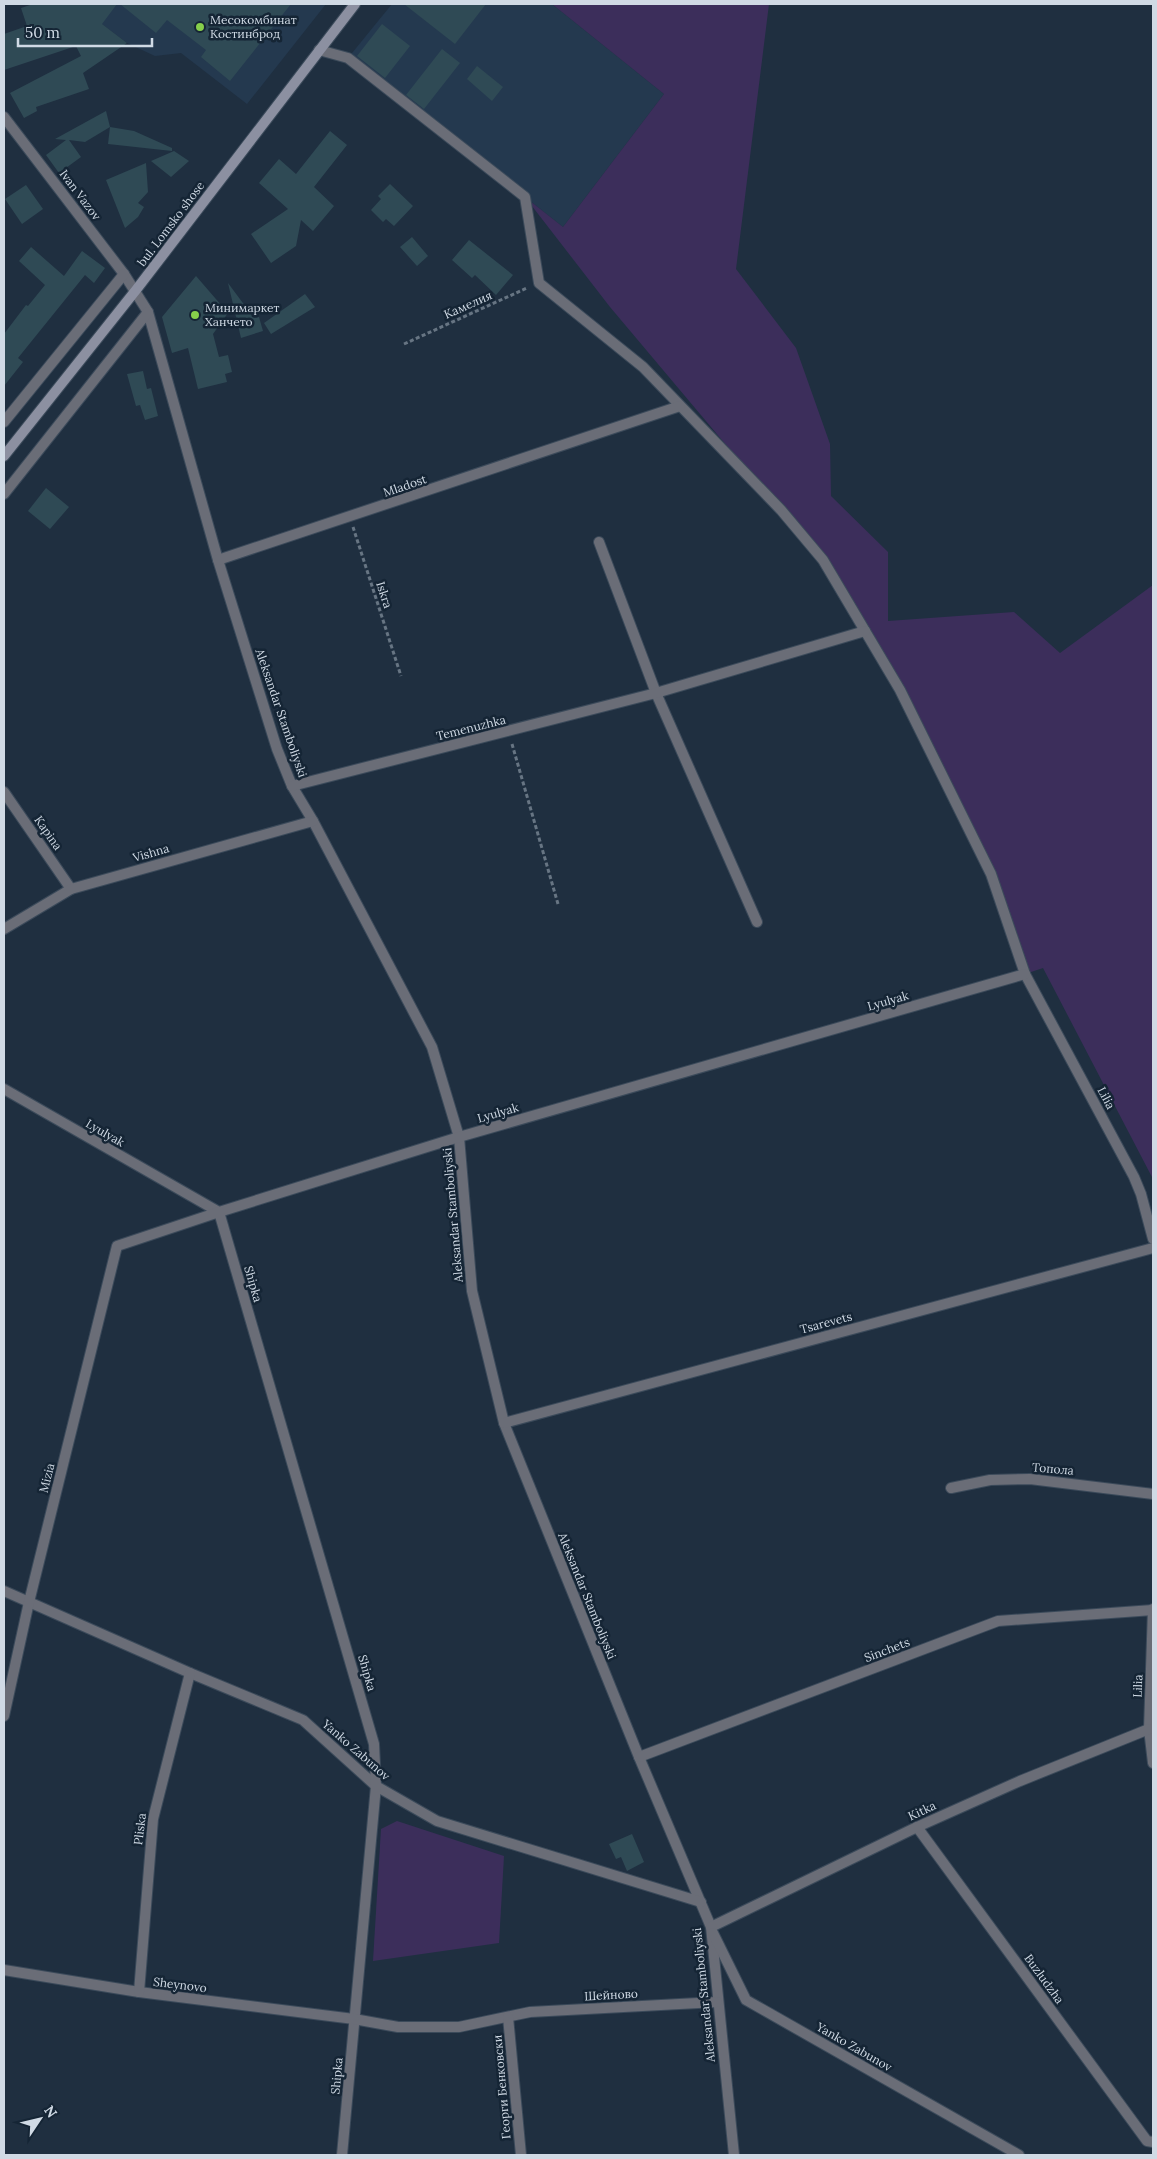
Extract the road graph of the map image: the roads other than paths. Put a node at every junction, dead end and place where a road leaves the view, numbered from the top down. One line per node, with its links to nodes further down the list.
1 (355, 4): 2 (main road, bul. Lomsko shose)
2 (319, 50): 5 (main road, bul. Lomsko shose); 7 (street, Lilia)
3 (4, 117): 4 (street, Ivan Vazov)
4 (124, 274): 5 (street, Ivan Vazov); 8 (street)
5 (136, 290): 6 (street, Aleksandar Stamboliyski); 9 (main road, bul. Lomsko shose)
6 (148, 312): 10 (street); 12 (street, Aleksandar Stamboliyski)
7 (680, 406): 12 (street, Mladost); 13 (street, Lilia)
8 (4, 422)
9 (4, 456)
10 (4, 494)
11 (599, 542): 14 (street)
12 (218, 560): 15 (street, Aleksandar Stamboliyski)
13 (865, 631): 14 (street, Temenuzhka); 21 (street, Lilia)
14 (656, 693): 15 (street, Temenuzhka); 19 (street)
15 (292, 786): 17 (street, Aleksandar Stamboliyski)
16 (4, 792): 18 (street, Kapina)
17 (313, 821): 18 (street, Vishna); 23 (street, Aleksandar Stamboliyski)
18 (71, 889): 20 (street, Vishna)
19 (757, 922)
20 (4, 929)
21 (1025, 974): 23 (street, Lyulyak); 25 (street, Lilia)
22 (4, 1089): 24 (street, Lyulyak)
23 (459, 1137): 24 (street, Lyulyak); 27 (street, Aleksandar Stamboliyski)
24 (219, 1212): 31 (street, Mizia); 38 (street, Shipka)
25 (1153, 1239)
26 (1153, 1248): 27 (street, Tsarevets)
27 (504, 1423): 36 (street, Aleksandar Stamboliyski)
28 (951, 1488): 29 (street, Топола)
29 (1153, 1494)
30 (4, 1591): 31 (street, Yanko Zabunov)
31 (29, 1602): 33 (street, Yanko Zabunov); 34 (street, Mizia)
32 (1153, 1610): 35 (street, Lilia); 36 (street, Sinchets)
33 (190, 1674): 38 (street, Yanko Zabunov); 43 (street, Pliska)
34 (4, 1716)
35 (1149, 1729): 37 (street, Lilia); 39 (street, Kitka)
36 (639, 1757): 40 (street, Aleksandar Stamboliyski)
37 (1153, 1763)
38 (376, 1786): 40 (street, Yanko Zabunov); 46 (street, Shipka)
39 (917, 1827): 41 (street, Kitka); 47 (street, Buzludzha)
40 (701, 1902): 41 (street, Aleksandar Stamboliyski)
41 (711, 1927): 44 (street, Aleksandar Stamboliyski); 51 (street, Yanko Zabunov)
42 (4, 1970): 43 (street, Sheynovo)
43 (139, 1992): 46 (street, Sheynovo)
44 (717, 2002): 45 (street, Шейново); 50 (street, Aleksandar Stamboliyski)
45 (508, 2017): 46 (street, Sheynovo); 49 (street, Георги Бенковски)
46 (354, 2019): 48 (street, Shipka)
47 (1153, 2142)
48 (342, 2155)
49 (520, 2155)
50 (734, 2155)
51 (1019, 2155)

